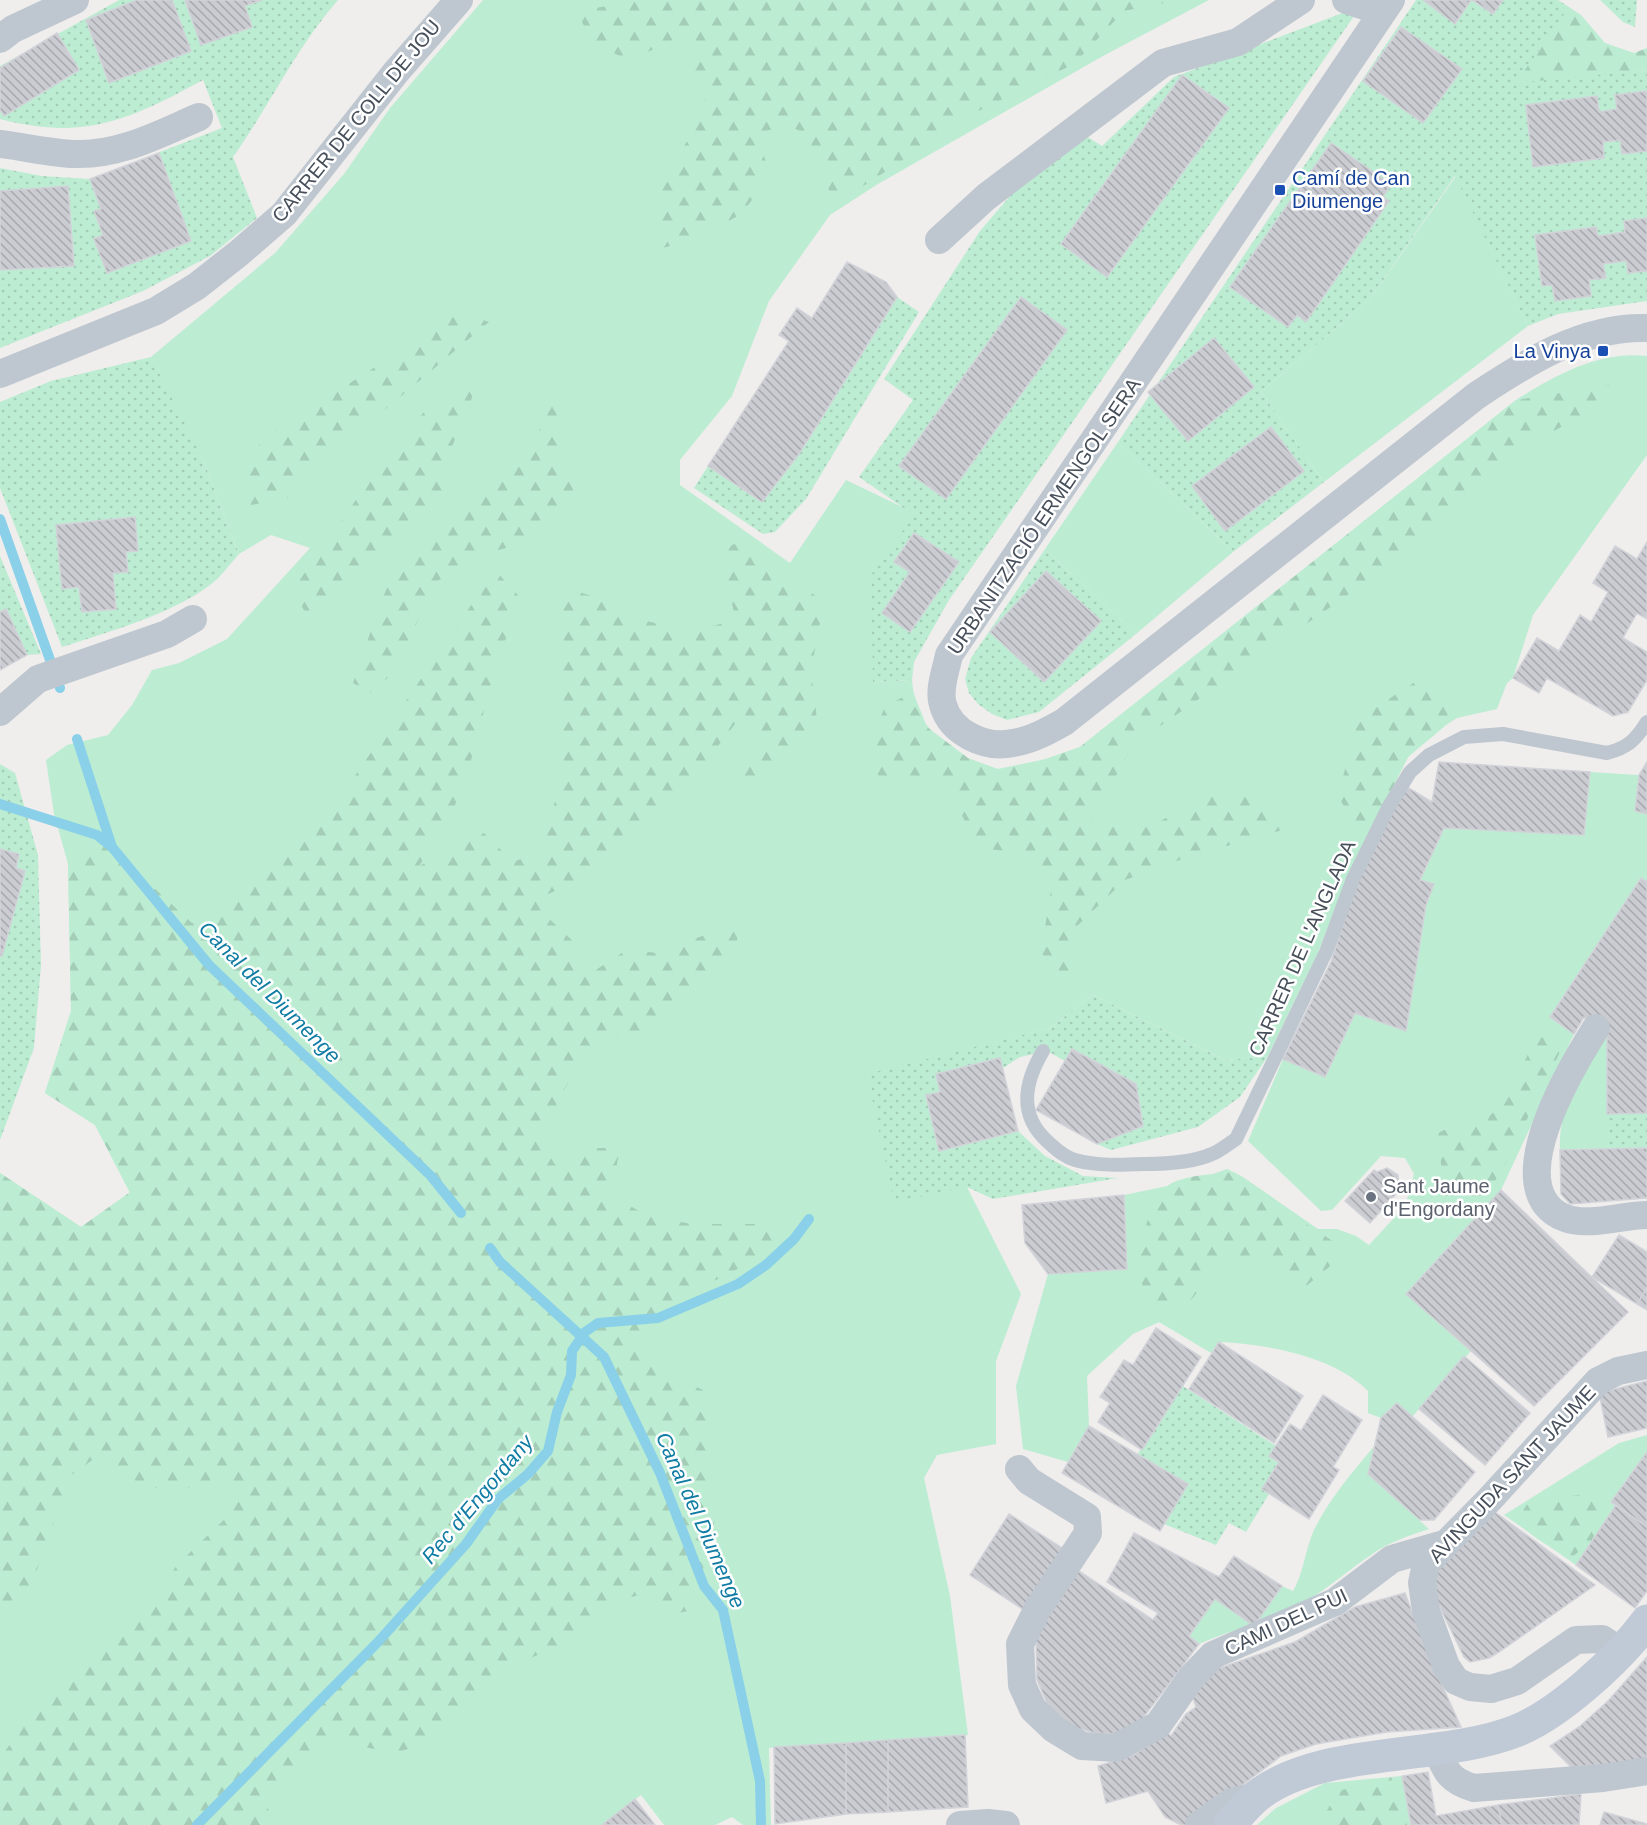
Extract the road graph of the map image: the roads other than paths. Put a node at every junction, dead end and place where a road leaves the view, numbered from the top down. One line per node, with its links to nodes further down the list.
1 (75, 0): 6 (street)
2 (459, 0): 11 (street, CARRER DE COLL DE JOU)
3 (1301, 0): 9 (street)
4 (1346, 0): 5 (street, URBANITZACIÓ ERMENGOL SERA)
5 (1387, 6): 10 (street, URBANITZACIÓ ERMENGOL SERA)
6 (0, 39)
7 (199, 117): 8 (street)
8 (0, 144)
9 (939, 240)
10 (1647, 328)
11 (0, 374)
12 (193, 619): 13 (street)
13 (0, 712)
14 (1647, 722): 16 (lane, CARRER DE L'ANGLADA)
15 (1596, 1028): 17 (street)
16 (1043, 1051)
17 (1647, 1215)
18 (1647, 1365): 20 (street, AVINGUDA SANT JAUME)
19 (1019, 1469): 20 (street, CAMI DEL PUI)
20 (1444, 1544): 22 (street, AVINGUDA SANT JAUME)
21 (1647, 1621): 22 (main road)
22 (1620, 1651): 23 (main road)
23 (1437, 1750): 24 (street); 25 (main road)
24 (1647, 1771)
25 (1258, 1795): 28 (street); 29 (main road)
26 (960, 1825): 27 (street)
27 (1006, 1825)
28 (1199, 1825)
29 (1229, 1825)

